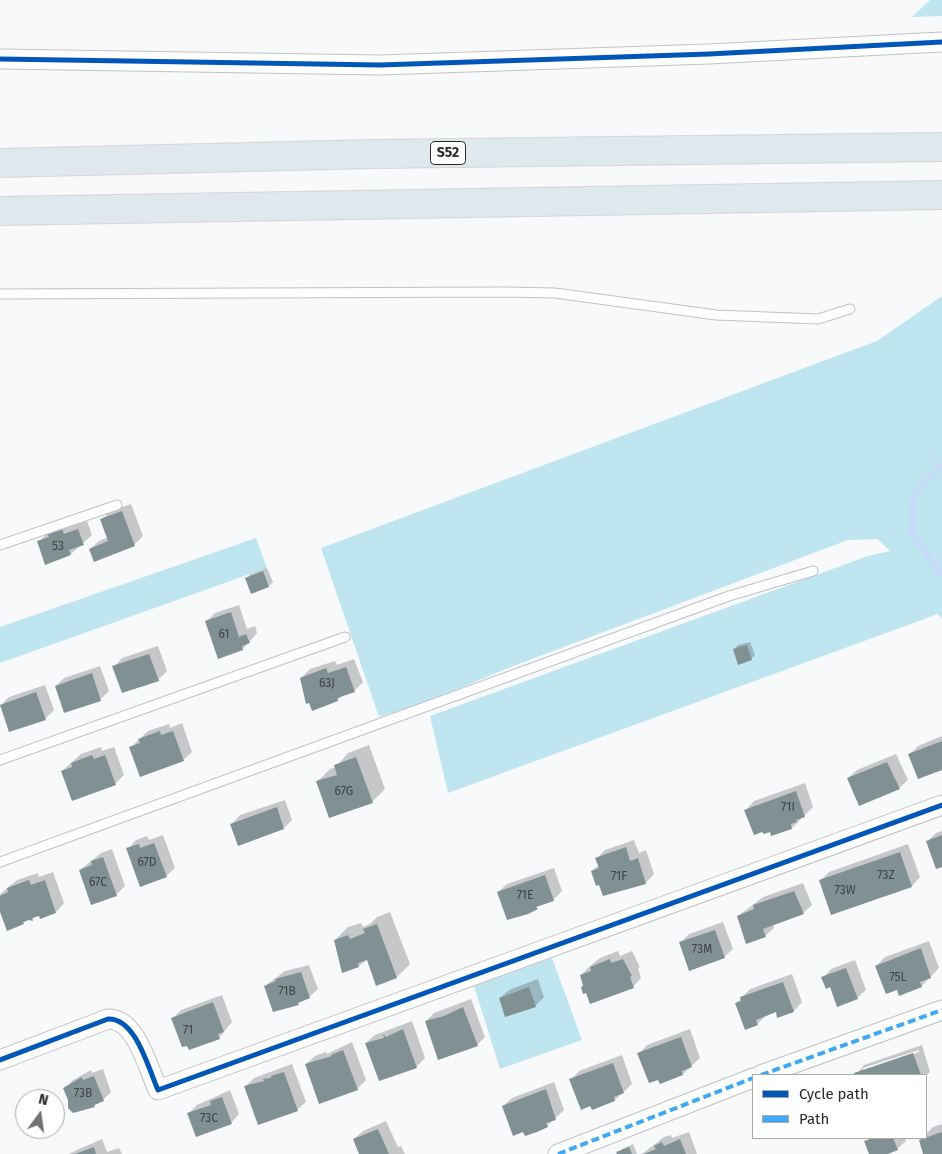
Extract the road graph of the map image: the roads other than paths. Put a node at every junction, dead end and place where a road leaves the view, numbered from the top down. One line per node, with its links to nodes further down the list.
1 (942, 42): 2 (street)
2 (0, 59)
3 (942, 147): 4 (highway, S52)
4 (0, 163)
5 (942, 195): 6 (highway)
6 (0, 211)
7 (0, 294): 8 (lane)
8 (850, 309)
9 (117, 505): 10 (lane)
10 (0, 545)
11 (813, 571): 15 (lane)
12 (346, 638): 13 (lane)
13 (0, 760)
14 (942, 805): 17 (street)
15 (0, 862)
16 (942, 1010): 18 (street)
17 (0, 1060)
18 (764, 1074)
19 (752, 1078): 20 (street)
20 (558, 1154)

